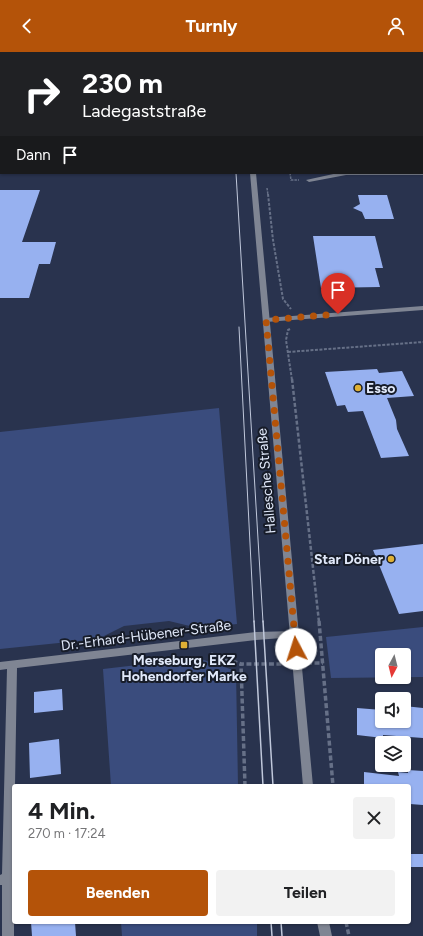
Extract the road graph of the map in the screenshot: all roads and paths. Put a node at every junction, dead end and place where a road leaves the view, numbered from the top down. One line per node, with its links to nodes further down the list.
1 (253, 174): 7 (street, Hallesche Straße)
2 (341, 174): 3 (street)
3 (309, 180)
4 (266, 185): 6 (path)
5 (423, 308): 6 (street)
6 (295, 317): 7 (street); 9 (path)
7 (266, 320): 10 (street, Hallesche Straße)
8 (423, 342): 9 (path)
9 (288, 352): 12 (path)
10 (295, 634): 11 (street, Hallesche Straße); 13 (street, Dr.-Erhard-Hübener-Straße)
11 (298, 663): 12 (path); 15 (path); 16 (street, Hallesche Straße)
12 (323, 663): 17 (path)
13 (12, 665): 14 (street, Dr.-Erhard-Hübener-Straße); 18 (street)
14 (0, 666)
15 (245, 784)
16 (308, 784)
17 (333, 784)
18 (4, 879): 21 (street)
19 (323, 924): 22 (street)
20 (346, 924): 23 (path)
21 (8, 936)
22 (326, 936)
23 (349, 936)

